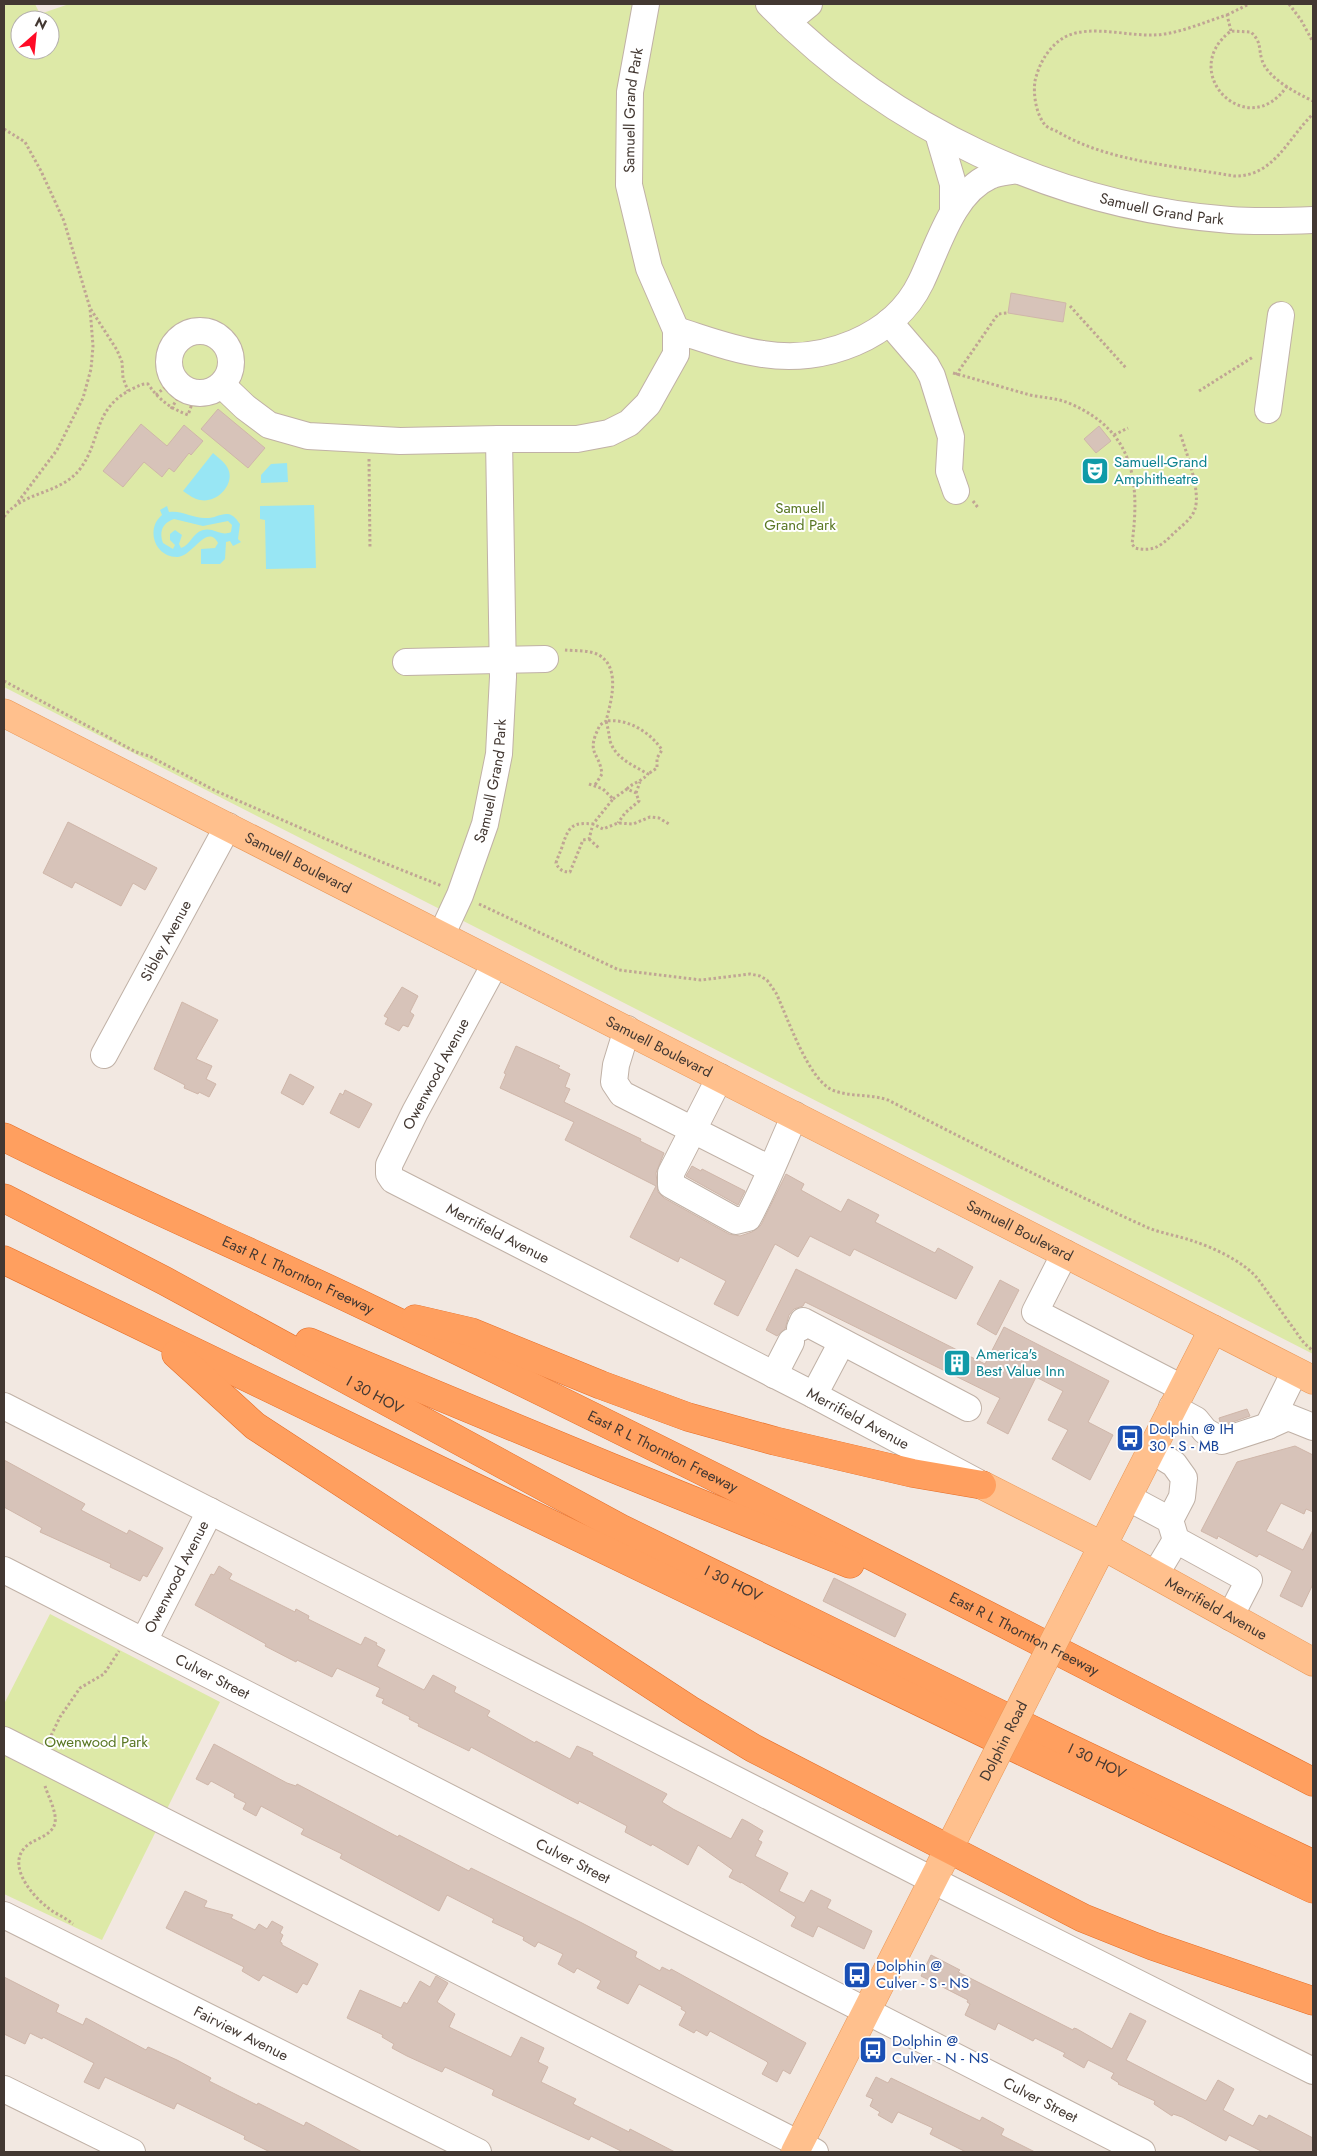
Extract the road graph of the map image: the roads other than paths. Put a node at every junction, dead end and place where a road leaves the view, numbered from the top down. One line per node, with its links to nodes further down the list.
1 (646, 4): 10 (street, Samuell Grand Park)
2 (809, 4): 3 (street)
3 (778, 13): 4 (street, Samuell Grand Park)
4 (938, 133): 5 (street, Samuell Grand Park); 6 (street)
5 (1016, 170): 6 (street); 7 (street, Samuell Grand Park)
6 (953, 212): 9 (street)
7 (1313, 220)
8 (1281, 315): 12 (street)
9 (889, 322): 10 (street); 14 (street)
10 (676, 330): 13 (street, Samuell Grand Park)
11 (222, 385): 11 (street); 13 (street)
12 (1268, 410)
13 (499, 440): 16 (street, Samuell Grand Park)
14 (956, 490)
15 (555, 654): 16 (street)
16 (503, 660): 17 (street); 20 (street, Samuell Grand Park)
17 (406, 662)
18 (4, 713): 19 (main road, Samuell Boulevard)
19 (228, 826): 20 (main road, Samuell Boulevard); 23 (street, Sibley Avenue)
20 (441, 936): 21 (main road, Samuell Boulevard)
21 (495, 964): 22 (main road, Samuell Boulevard); 29 (street, Owenwood Avenue)
22 (627, 1029): 24 (main road, Samuell Boulevard); 26 (street)
23 (104, 1055)
24 (720, 1077): 25 (main road, Samuell Boulevard); 26 (street)
25 (795, 1115): 28 (street); 32 (main road, Samuell Boulevard)
26 (692, 1130): 28 (street); 28 (street)
27 (4, 1137): 35 (highway, East R L Thornton Freeway)
28 (770, 1169)
29 (398, 1184): 39 (street, Merrifield Avenue)
30 (4, 1198): 34 (highway, I 30 HOV)
31 (4, 1213): 34 (highway, I 30 HOV)
32 (1064, 1254): 36 (main road, Samuell Boulevard); 42 (street)
33 (4, 1260): 37 (highway)
34 (165, 1282): 56 (highway); 57 (highway); 63 (highway, I 30 HOV)
35 (370, 1308): 48 (highway); 57 (highway, East R L Thornton Freeway)
36 (1213, 1329): 40 (main road, Samuell Boulevard); 42 (main road, Dolphin Road)
37 (154, 1334): 56 (highway); 62 (highway)
38 (842, 1342): 39 (street); 41 (street); 44 (street)
39 (774, 1375): 41 (street, Merrifield Avenue)
40 (1304, 1376): 45 (street)
41 (814, 1395): 48 (street, Merrifield Avenue)
42 (1177, 1398): 45 (street); 47 (main road, Dolphin Road)
43 (4, 1406): 50 (street)
44 (968, 1408)
45 (1268, 1426): 46 (street)
46 (1313, 1427)
47 (1151, 1450): 49 (main road, Dolphin Road); 51 (street)
48 (982, 1485): 52 (main road, Merrifield Avenue)
49 (1128, 1497): 51 (street); 52 (main road, Dolphin Road)
50 (210, 1511): 58 (street, Owenwood Avenue); 64 (street)
51 (1173, 1530): 54 (street); 55 (street)
52 (1103, 1546): 54 (main road, Merrifield Avenue); 62 (main road, Dolphin Road, bridge)
53 (4, 1570): 58 (street, Culver Street)
54 (1155, 1574): 55 (main road, Merrifield Avenue)
55 (1230, 1617): 59 (main road, Merrifield Avenue)
56 (750, 1621): 65 (highway)
57 (1030, 1636): 61 (highway, East R L Thornton Freeway)
58 (144, 1641): 68 (street, Culver Street)
59 (1313, 1662)
60 (4, 1740): 71 (street)
61 (1313, 1782)
62 (950, 1848): 64 (main road, Dolphin Road); 67 (highway)
63 (1313, 1864)
64 (933, 1880): 68 (main road, Dolphin Road); 69 (street)
65 (1313, 1889)
66 (4, 1915): 73 (street, Fairview Avenue)
67 (1313, 2001)
68 (866, 2010): 71 (main road, Dolphin Road); 74 (street, Culver Street)
69 (1313, 2071)
70 (4, 2089): 72 (street)
71 (803, 2149)
72 (132, 2152)
73 (478, 2152)
74 (1142, 2152)

